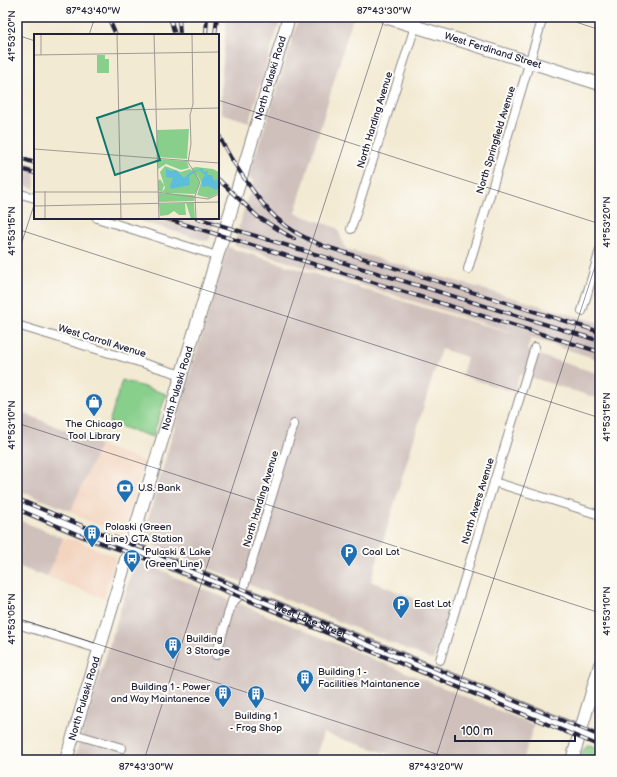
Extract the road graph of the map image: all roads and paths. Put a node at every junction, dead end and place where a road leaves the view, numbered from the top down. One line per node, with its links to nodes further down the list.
1 (289, 17): 12 (main road, North Pulaski Road)
2 (385, 17): 4 (main road, West Ferdinand Street)
3 (543, 17): 5 (street, North Springfield Avenue)
4 (416, 22): 5 (main road, West Ferdinand Street); 10 (street, North Harding Avenue)
5 (530, 62): 6 (main road, West Ferdinand Street); 13 (street, North Springfield Avenue)
6 (600, 84)
7 (17, 193): 8 (street)
8 (34, 198)
9 (100, 219): 12 (street)
10 (351, 229)
11 (600, 250): 14 (street)
12 (217, 256): 17 (main road, North Pulaski Road)
13 (468, 268)
14 (582, 311)
15 (17, 326): 17 (street, West Carroll Avenue)
16 (535, 347): 19 (street, North Avers Avenue)
17 (182, 375): 24 (main road, North Pulaski Road)
18 (294, 424): 25 (street, North Harding Avenue)
19 (494, 482): 23 (street); 29 (street, North Avers Avenue)
20 (17, 496): 24 (main road, West Lake Street)
21 (17, 504): 24 (main road, West Lake Street)
22 (17, 512): 24 (main road, West Lake Street)
23 (600, 514)
24 (130, 548): 25 (main road, West Lake Street); 27 (main road, North Pulaski Road)
25 (239, 592): 28 (street, North Harding Avenue); 31 (main road, West Lake Street)
26 (17, 624): 27 (street)
27 (99, 649): 34 (main road, North Pulaski Road)
28 (216, 656)
29 (440, 660): 31 (street); 32 (street, North Avers Avenue)
30 (600, 666): 33 (main road)
31 (428, 669): 32 (main road, West Lake Street)
32 (442, 675): 33 (main road, West Lake Street)
33 (582, 726): 35 (main road, West Lake Street); 36 (main road)
34 (74, 734): 37 (street); 38 (main road, North Pulaski Road)
35 (600, 738): 36 (main road)
36 (576, 745): 39 (main road)
37 (122, 748)
38 (66, 760)
39 (572, 760)

